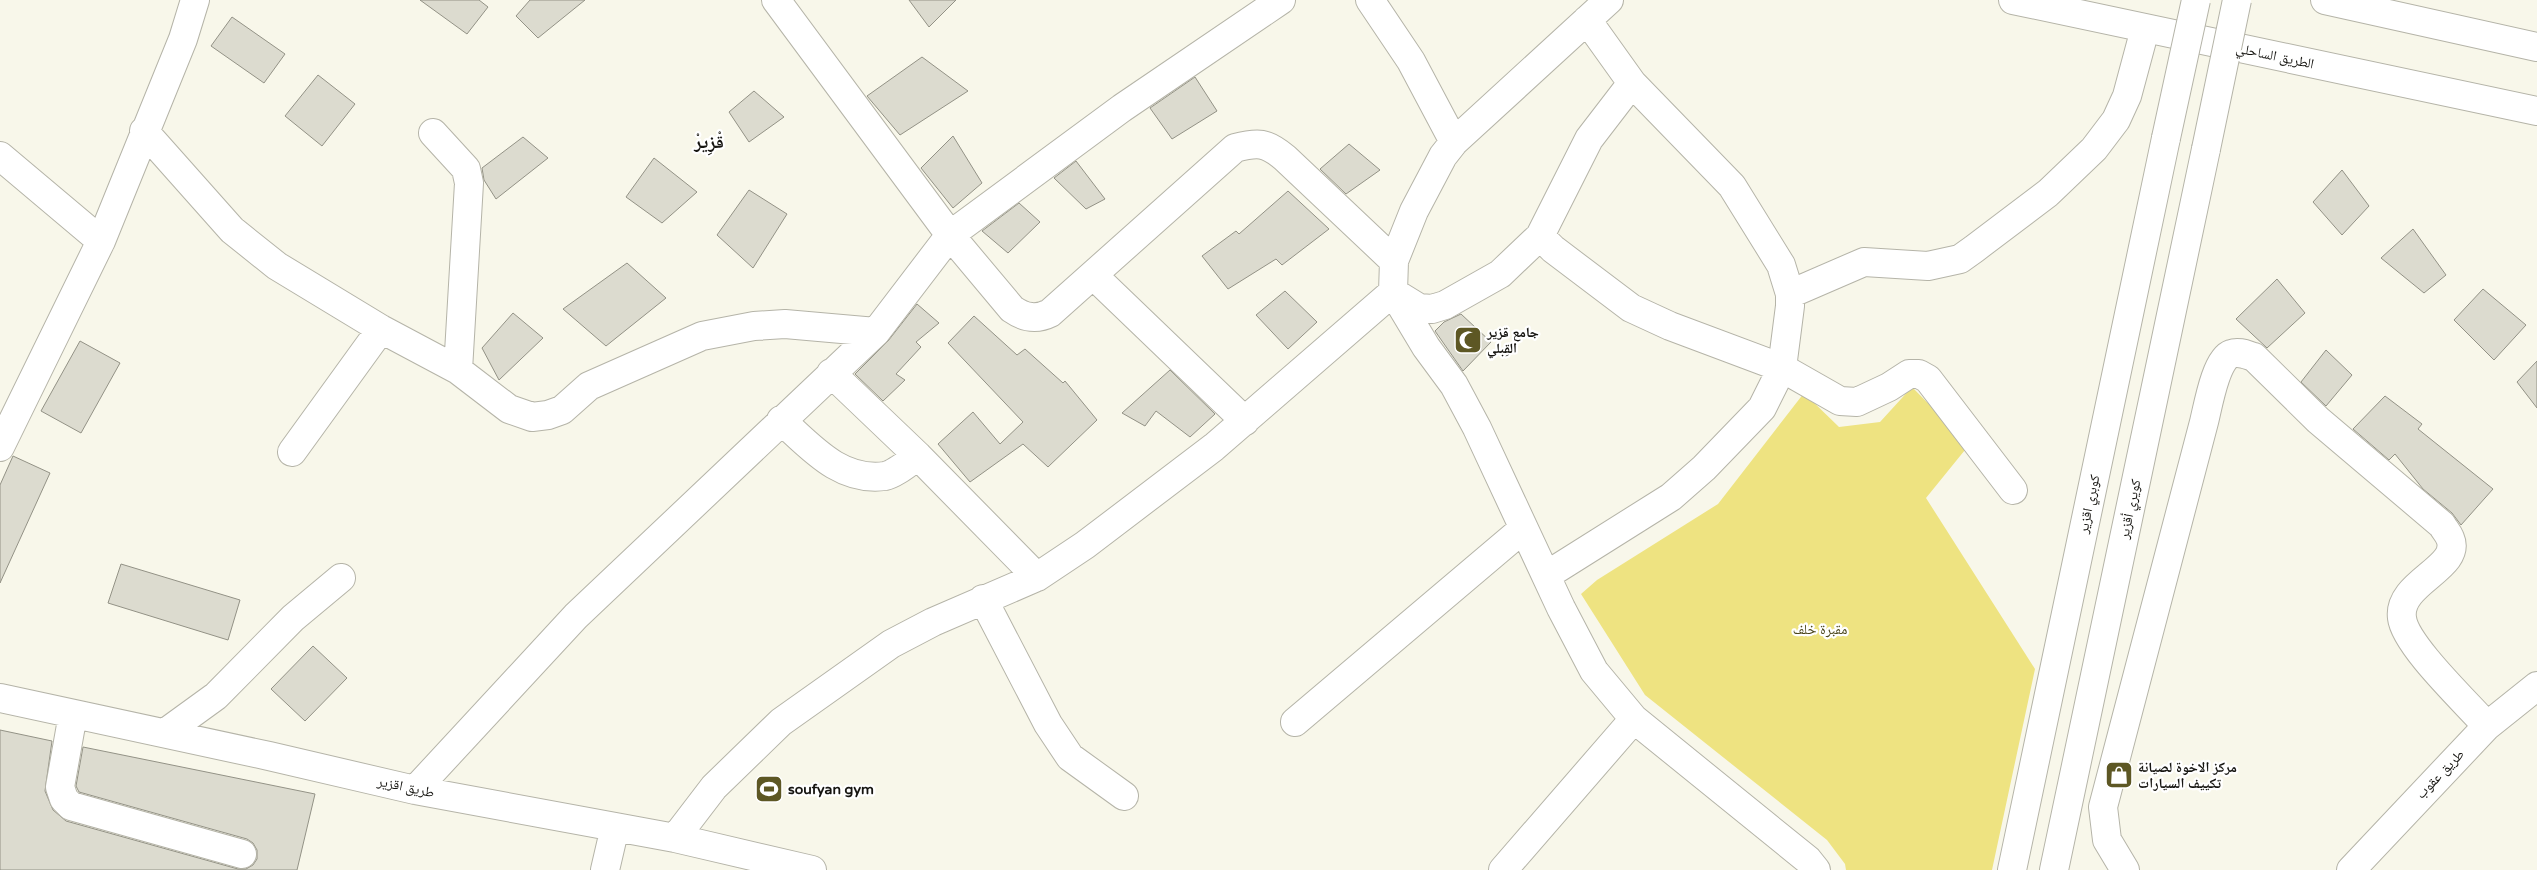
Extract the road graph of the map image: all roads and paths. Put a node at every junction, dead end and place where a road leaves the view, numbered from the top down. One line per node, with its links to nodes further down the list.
1 (195, 0): 15 (main road)
2 (776, 0): 19 (main road)
3 (1281, 0): 19 (main road)
4 (1370, 0): 17 (main road)
5 (1609, 0): 10 (main road)
6 (2013, 0): 11 (main road, الطريق الساحلي)
7 (2196, 0): 58 (main road, كوبري اقزير, bridge)
8 (2237, 0): 59 (main road, كويري أقزير, bridge)
9 (2330, 0): 12 (main road)
10 (1587, 20): 13 (main road); 17 (main road)
11 (2145, 29): 14 (main road, الطريق الساحلي); 25 (main road)
12 (2537, 47)
13 (1632, 83): 20 (main road); 25 (main road)
14 (2537, 111)
15 (144, 131): 21 (main road); 26 (main road)
16 (433, 133): 29 (main road)
17 (1454, 142): 22 (main road)
18 (0, 156): 21 (main road)
19 (950, 235): 23 (main road); 27 (main road)
20 (1540, 236): 24 (main road); 28 (main road)
21 (101, 241): 33 (main road)
22 (1394, 261): 23 (main road); 24 (main road)
23 (1093, 275): 32 (main road)
24 (1392, 292): 32 (main road); 37 (main road)
25 (1790, 294): 28 (main road)
26 (381, 328): 29 (main road); 34 (main road)
27 (876, 332): 29 (main road); 30 (main road)
28 (1782, 368): 36 (main road); 38 (main road)
29 (458, 370)
30 (830, 373): 31 (main road); 35 (main road)
31 (781, 420): 35 (main road); 49 (main road)
32 (1245, 421): 39 (main road)
33 (0, 447)
34 (292, 452)
35 (918, 456): 39 (main road)
36 (2013, 490)
37 (1523, 529): 38 (main road); 46 (main road)
38 (1547, 575): 45 (main road)
39 (1037, 577): 41 (main road)
40 (341, 578): 48 (main road)
41 (983, 599): 50 (main road); 52 (main road)
42 (2535, 693): 47 (main road, طريق عقوب)
43 (0, 698): 44 (main road, طريق اقزير)
44 (72, 714): 48 (main road, طريق اقزير); 53 (main road)
45 (1634, 719): 56 (main road); 57 (main road)
46 (1295, 722)
47 (2487, 726): 60 (main road); 61 (main road, طريق عقوب)
48 (165, 734): 49 (main road, طريق اقزير)
49 (415, 790): 51 (main road, طريق اقزير)
50 (1124, 796)
51 (615, 827): 52 (main road, طريق اقزير); 54 (main road)
52 (675, 838): 55 (main road, طريق اقزير)
53 (242, 854)
54 (606, 870)
55 (812, 870)
56 (1503, 870)
57 (1816, 870)
58 (2012, 870)
59 (2054, 870)
60 (2125, 870)
61 (2351, 870)

